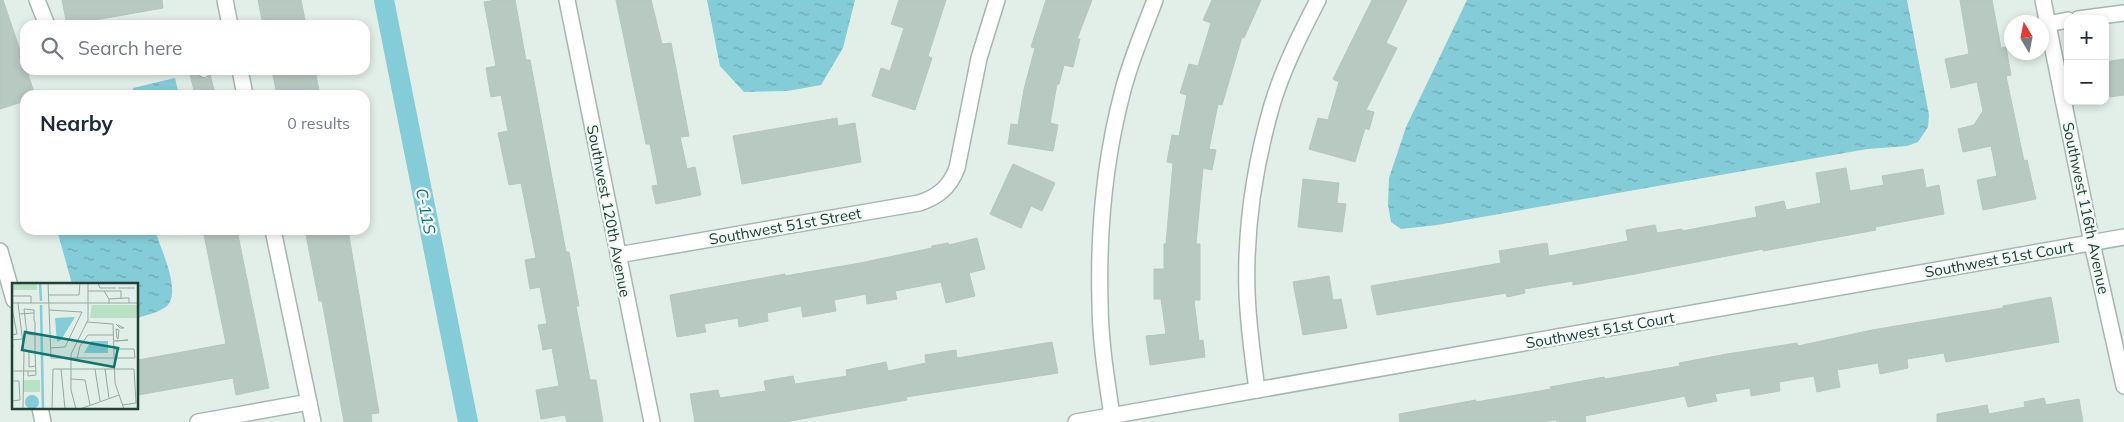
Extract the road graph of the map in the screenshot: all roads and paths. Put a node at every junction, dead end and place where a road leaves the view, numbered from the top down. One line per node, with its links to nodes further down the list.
1 (37, 0): 11 (street)
2 (225, 0): 12 (street)
3 (567, 0): 22 (street, Southwest 120th Avenue)
4 (996, 0): 22 (street, Southwest 51st Street)
5 (1156, 0): 27 (street)
6 (1318, 0): 25 (street)
7 (2043, 0): 9 (street, Southwest 116th Avenue)
8 (2124, 13): 10 (street)
9 (2046, 15)
10 (2109, 15)
11 (45, 20)
12 (229, 20)
13 (2064, 21): 14 (street)
14 (2049, 24)
15 (2049, 29): 20 (street, Southwest 116th Avenue)
16 (241, 75): 17 (street)
17 (244, 90)
18 (274, 235): 26 (street)
19 (2124, 237): 20 (street, Southwest 51st Court)
20 (2092, 242): 24 (street, Southwest 116th Avenue); 25 (street, Southwest 51st Court)
21 (0, 251): 23 (street)
22 (618, 255): 30 (street, Southwest 120th Avenue)
23 (12, 293)
24 (2124, 386)
25 (1257, 390): 27 (street, Southwest 51st Court)
26 (309, 402): 28 (street); 29 (street)
27 (1113, 419): 31 (street, Southwest 51st Court)
28 (198, 422)
29 (313, 422)
30 (652, 422)
31 (1076, 422)

